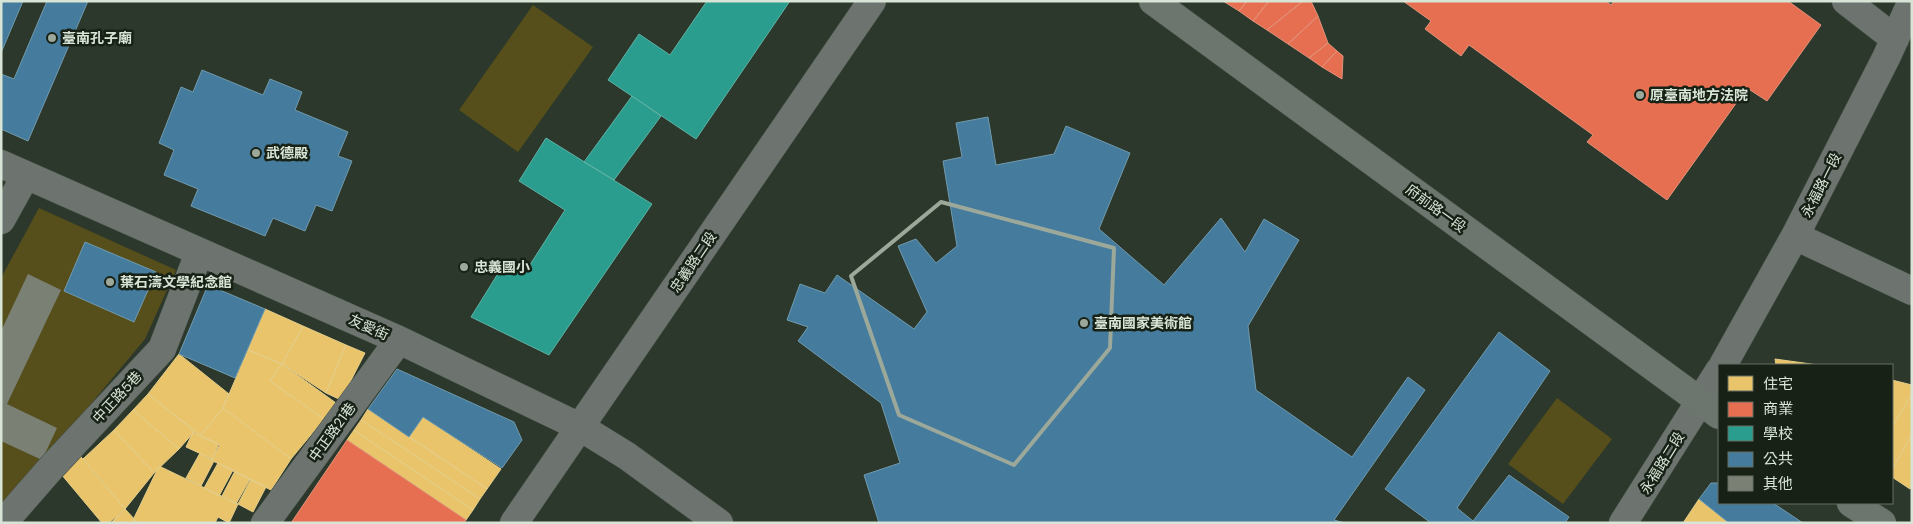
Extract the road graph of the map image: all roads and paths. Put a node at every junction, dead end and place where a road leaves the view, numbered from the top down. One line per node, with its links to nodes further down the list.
1 (872, 1): 16 (street, 忠義路二段)
2 (1153, 1): 15 (main road, 府前路一段)
3 (1846, 1): 5 (street)
4 (1912, 1): 5 (street, 永福路一段)
5 (1895, 39): 9 (street, 永福路一段)
6 (1, 164): 7 (street, 友愛街)
7 (26, 175): 8 (street); 10 (street, 友愛街)
8 (1, 220)
9 (1795, 236): 11 (street); 13 (street, 永福路一段)
10 (199, 253): 12 (street, 友愛街); 18 (street, 中正路5巷)
11 (1912, 291)
12 (399, 340): 16 (street, 友愛街); 19 (street, 中正路21巷)
13 (1724, 364)
14 (1718, 374): 15 (street)
15 (1709, 409): 22 (street, 永福路二段)
16 (580, 427): 20 (street, 忠義路二段); 21 (street, 友愛街)
17 (1854, 504): 23 (main road)
18 (3, 523)
19 (265, 523)
20 (514, 523)
21 (719, 523)
22 (1624, 523)
23 (1882, 523)

